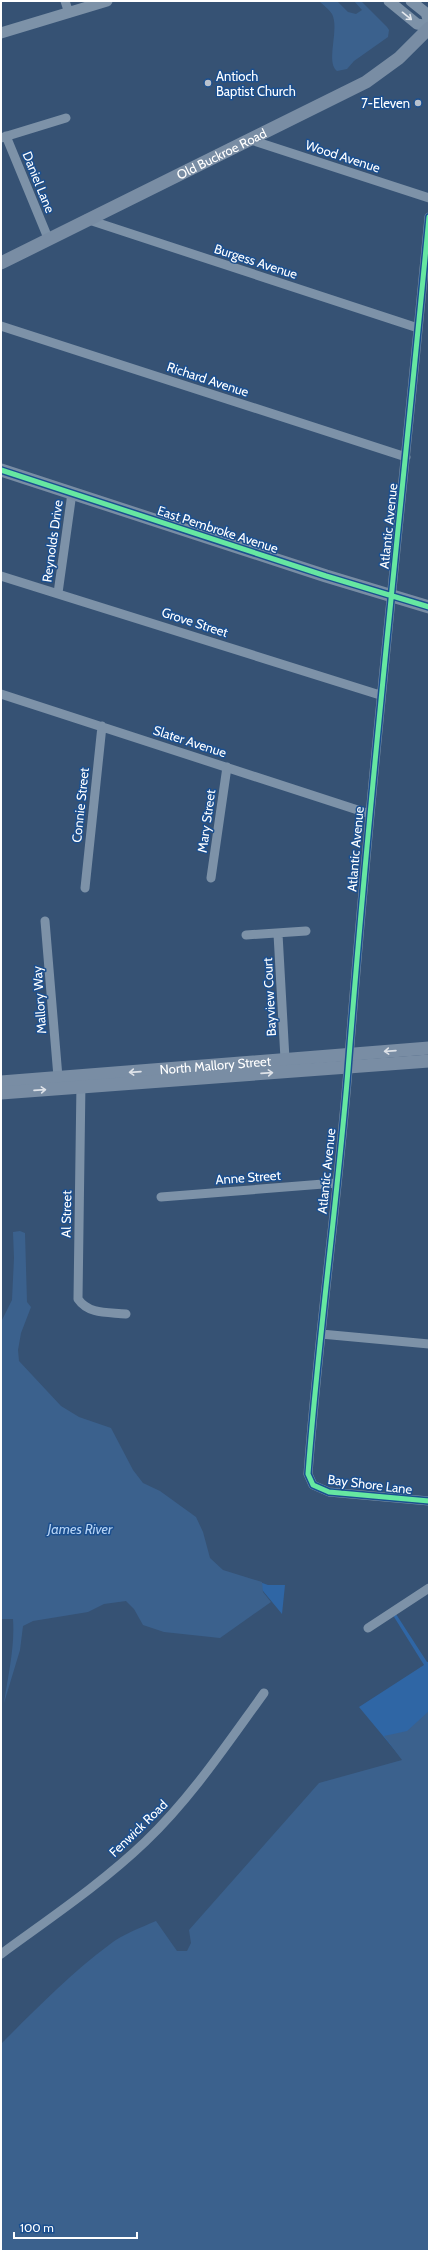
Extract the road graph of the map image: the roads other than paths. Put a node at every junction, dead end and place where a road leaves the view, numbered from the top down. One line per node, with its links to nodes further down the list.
1 (65, 1): 5 (street)
2 (107, 1): 5 (street)
3 (389, 1): 7 (street, one-way to 7)
4 (411, 1): 6 (street)
5 (69, 13): 8 (street)
6 (429, 22)
7 (429, 27): 11 (main road, Old Buckroe Road)
8 (1, 33)
9 (66, 118): 10 (street)
10 (4, 137): 15 (street, Daniel Lane)
11 (248, 139): 12 (street, Wood Avenue); 14 (main road, Old Buckroe Road)
12 (429, 198)
13 (429, 217): 18 (street, Atlantic Avenue)
14 (86, 219): 15 (main road, Old Buckroe Road); 18 (street, Burgess Avenue)
15 (48, 238): 16 (main road, Old Buckroe Road)
16 (1, 263)
17 (1, 326): 19 (street, Richard Avenue)
18 (418, 328): 19 (street, Atlantic Avenue)
19 (406, 457): 24 (street, Atlantic Avenue)
20 (1, 470): 21 (main road, East Pembroke Avenue)
21 (72, 493): 23 (street, Reynolds Drive); 24 (main road, East Pembroke Avenue)
22 (1, 576): 23 (street, Grove Street)
23 (58, 593): 27 (street, Grove Street)
24 (392, 596): 25 (main road, East Pembroke Avenue); 27 (street, Atlantic Avenue)
25 (429, 607)
26 (1, 694): 28 (street, Slater Avenue)
27 (380, 695): 30 (street, Atlantic Avenue)
28 (102, 726): 29 (street, Slater Avenue); 32 (street, Connie Street)
29 (227, 767): 30 (street, Slater Avenue); 31 (street, Mary Street)
30 (370, 814): 39 (street, Atlantic Avenue)
31 (211, 878)
32 (85, 888)
33 (45, 921): 41 (street, Mallory Way)
34 (306, 931): 35 (street)
35 (278, 934): 36 (street); 38 (street, Bayview Court)
36 (246, 935)
37 (429, 1048): 39 (main road, North Mallory Street, one-way to 39)
38 (285, 1059): 39 (main road, North Mallory Street); 43 (main road, North Mallory Street, one-way to 43)
39 (348, 1061): 40 (main road, North Mallory Street); 43 (main road, North Mallory Street, one-way to 39); 45 (street, Atlantic Avenue)
40 (429, 1061)
41 (58, 1078): 42 (main road, North Mallory Street); 43 (main road, North Mallory Street)
42 (1, 1082)
43 (81, 1082): 44 (main road, North Mallory Street, one-way to 43); 47 (street, Al Street)
44 (1, 1093)
45 (336, 1183): 46 (street, Anne Street); 48 (street, Atlantic Avenue)
46 (161, 1197)
47 (126, 1314)
48 (321, 1334): 49 (street); 50 (street, Atlantic Avenue)
49 (429, 1341)
50 (310, 1482): 51 (street, Bay Shore Lane)
51 (429, 1501)
52 (429, 1588): 53 (street)
53 (368, 1628)
54 (264, 1692): 55 (street, Fenwick Road)
55 (1, 1954)

